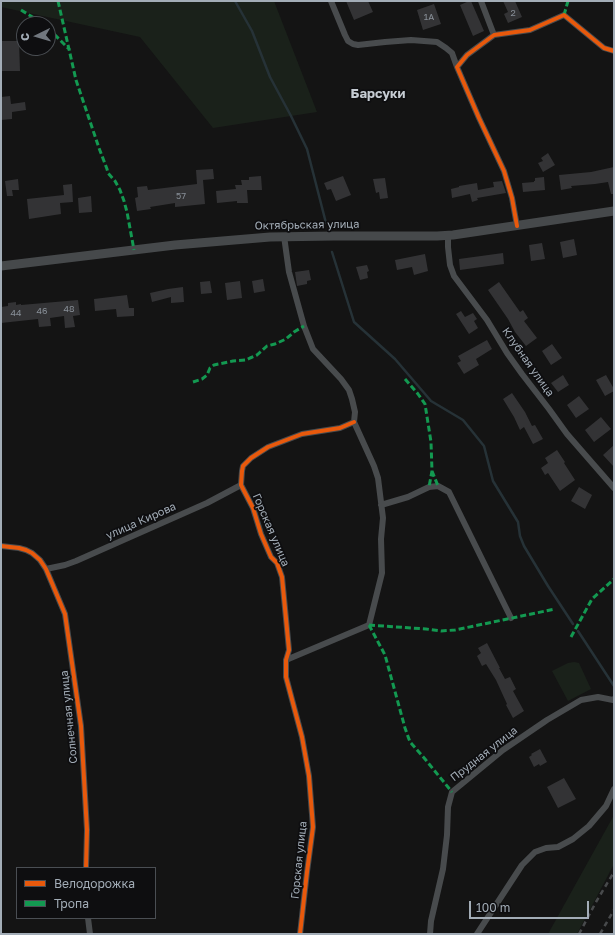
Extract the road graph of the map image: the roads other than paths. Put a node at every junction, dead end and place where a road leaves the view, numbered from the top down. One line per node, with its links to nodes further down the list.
1 (331, 1): 5 (street)
2 (481, 1): 3 (street)
3 (494, 36): 4 (street); 5 (street)
4 (614, 51)
5 (457, 67): 7 (street)
6 (614, 211): 7 (main road, Октябрьская улица)
7 (517, 226): 9 (main road, Октябрьская улица)
8 (284, 236): 9 (main road, Октябрьская улица); 10 (main road, Октябрьская улица); 11 (street)
9 (448, 236): 13 (street, Клубная улица)
10 (1, 266)
11 (354, 422): 12 (street, Горская улица); 14 (street)
12 (242, 484): 16 (street, улица Кирова); 18 (street, Горская улица)
13 (614, 488)
14 (381, 505): 17 (street); 18 (street)
15 (1, 546): 16 (street)
16 (46, 569): 21 (street, Солнечная улица)
17 (511, 618)
18 (286, 660): 24 (street, Горская улица)
19 (614, 701): 25 (street, Прудная улица)
20 (614, 789): 26 (street)
21 (86, 867)
22 (88, 919): 23 (street)
23 (90, 934)
24 (300, 934)
25 (430, 934)
26 (477, 934)

